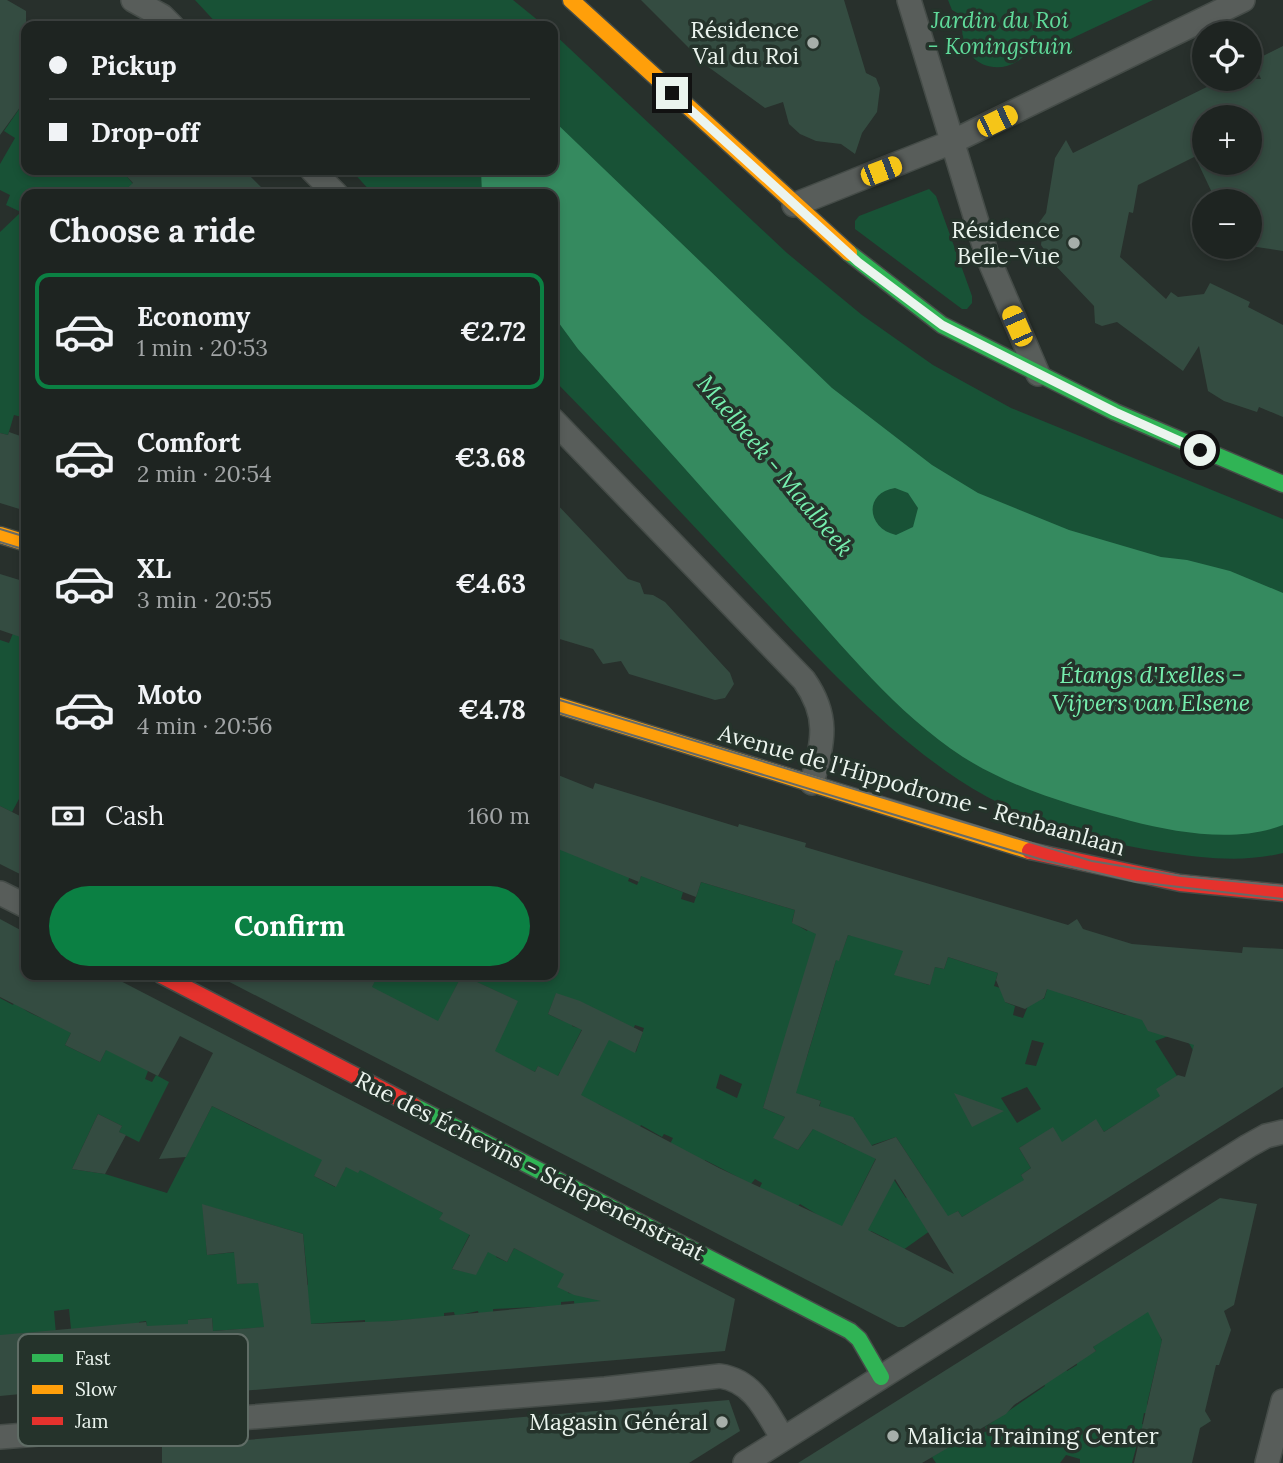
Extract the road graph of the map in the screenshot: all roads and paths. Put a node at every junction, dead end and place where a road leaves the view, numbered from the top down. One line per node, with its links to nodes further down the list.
1 (133, 0): 5 (street)
2 (571, 0): 9 (street)
3 (909, 0): 6 (street)
4 (1243, 0): 6 (street)
5 (167, 21)
6 (952, 142): 9 (street); 10 (street)
7 (317, 175): 8 (street)
8 (330, 189)
9 (794, 205): 10 (street)
10 (1038, 374): 12 (street)
11 (558, 424): 16 (street)
12 (1283, 484)
13 (0, 535): 14 (street)
14 (21, 541)
15 (558, 706): 16 (street, Avenue de l'Hippodrome - Renbaanlaan)
16 (812, 783): 18 (street, Avenue de l'Hippodrome - Renbaanlaan)
17 (0, 892): 19 (street)
18 (1283, 893)
19 (21, 903)
20 (171, 980): 22 (street, Rue des Échevins - Schepenenstraat)
21 (1283, 1132): 22 (street)
22 (881, 1377): 27 (street)
23 (1283, 1401): 29 (street)
24 (248, 1417): 27 (street)
25 (18, 1436): 26 (street)
26 (0, 1437)
27 (783, 1439): 28 (street)
28 (745, 1463)
29 (1268, 1463)

